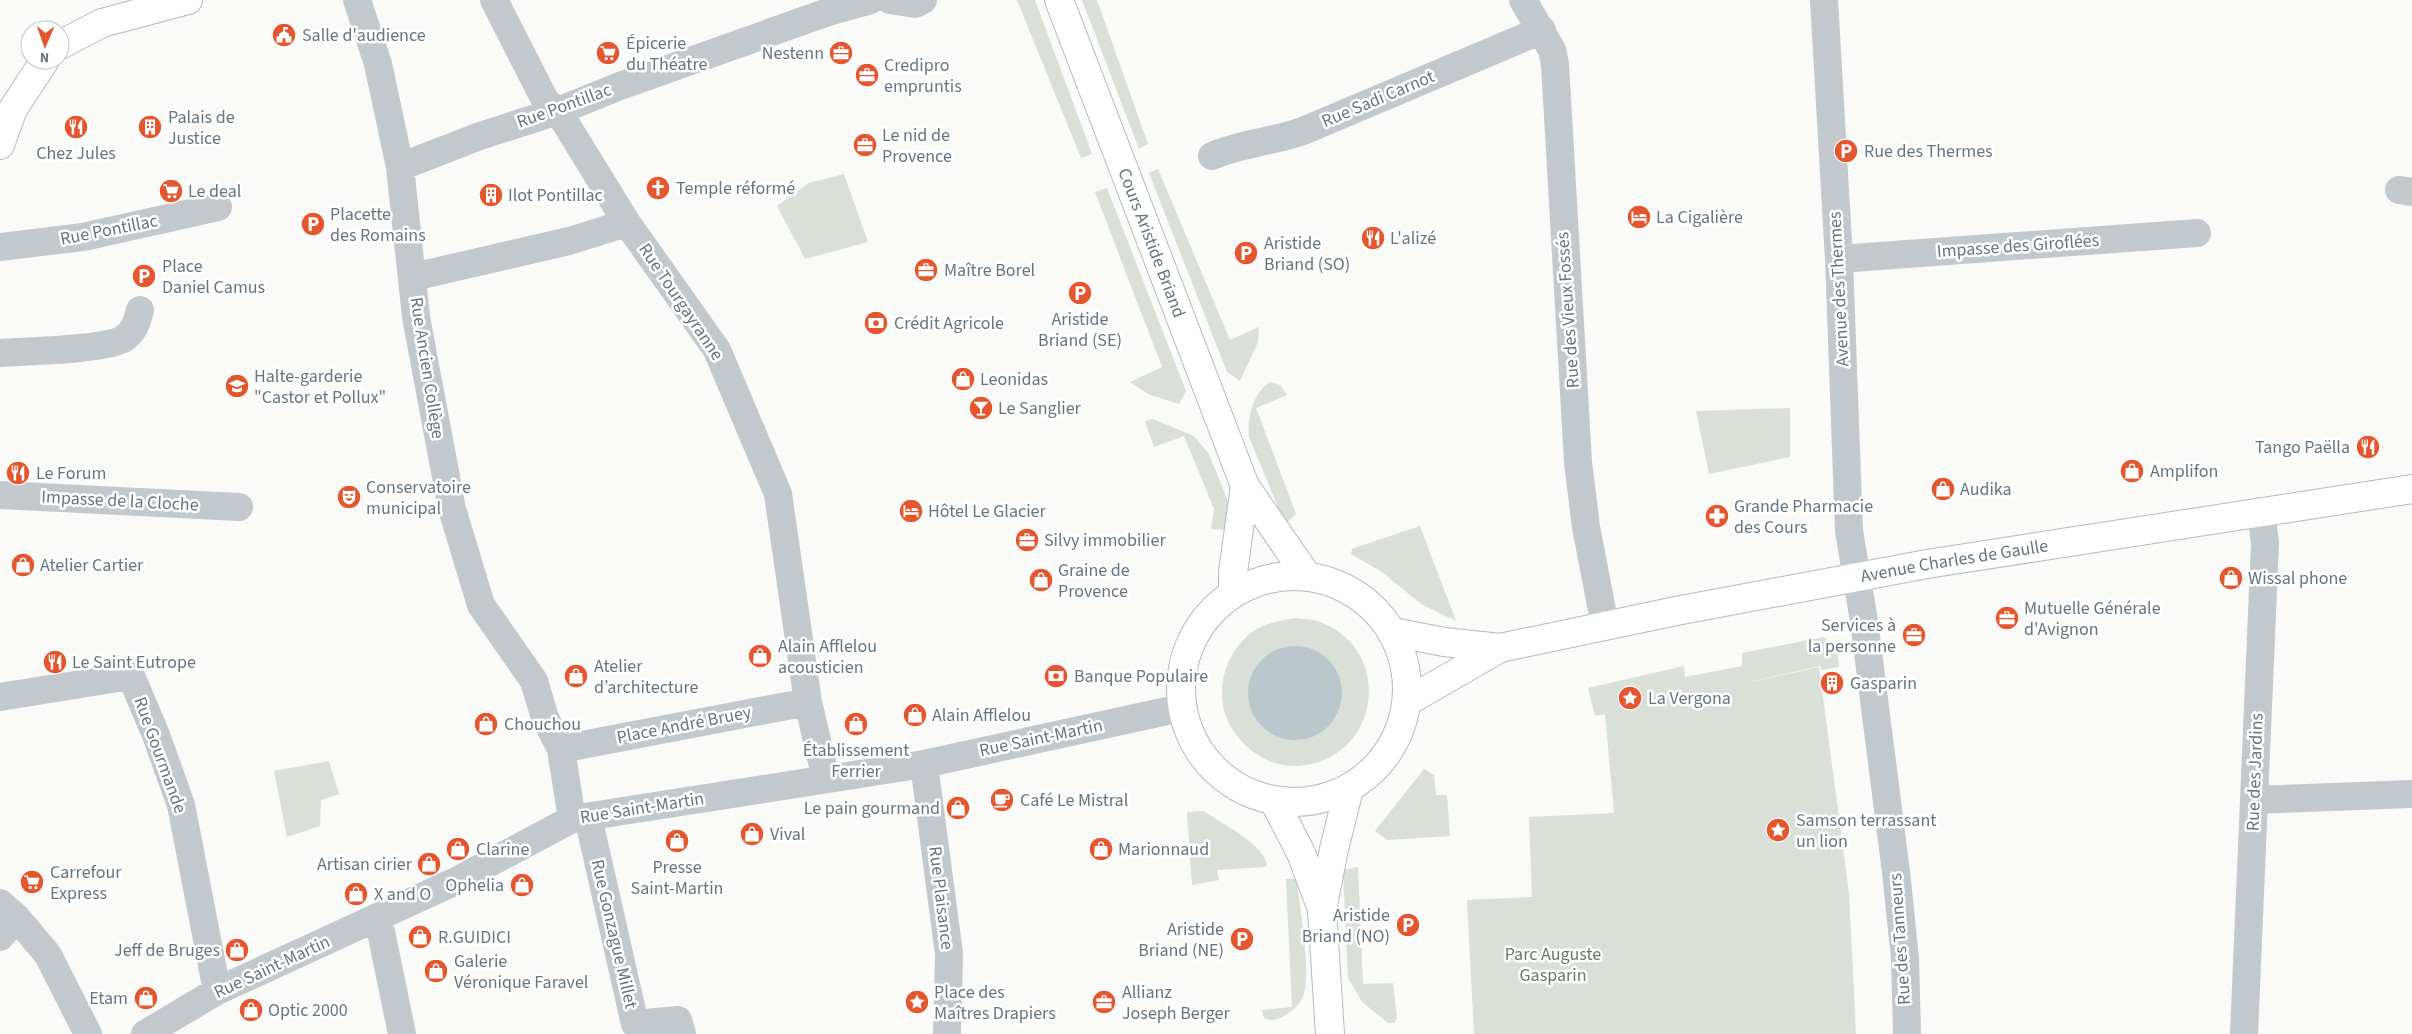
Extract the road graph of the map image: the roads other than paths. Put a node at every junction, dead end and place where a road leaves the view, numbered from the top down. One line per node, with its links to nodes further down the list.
1 (188, 0): 11 (main road)
2 (357, 0): 16 (street, Rue Ancien Collège)
3 (494, 0): 13 (street, Rue Tourgayranne)
4 (872, 0): 13 (street, Rue Pontillac)
5 (890, 0): 6 (street)
6 (923, 0)
7 (1059, 0): 25 (main road, Cours Aristide Briand)
8 (1523, 0): 10 (street, Rue des Vieux Fossés)
9 (1824, 0): 21 (street, Avenue des Thermes)
10 (1542, 30): 15 (street, Rue Sadi Carnot); 33 (street, Rue des Vieux Fossés)
11 (70, 40)
12 (38, 70): 14 (main road)
13 (558, 111): 16 (street, Rue Pontillac); 18 (street, Rue Tourgayranne)
14 (0, 145)
15 (1212, 156)
16 (400, 167): 22 (street, Rue Ancien Collège)
17 (205, 210): 20 (street, Rue Pontillac)
18 (627, 223): 22 (street); 38 (street, Rue Tourgayranne)
19 (2197, 233): 21 (street, Impasse des Giroflées)
20 (0, 247)
21 (1839, 259): 31 (street, Avenue des Thermes)
22 (413, 277): 40 (street, Rue Ancien Collège)
23 (140, 310): 24 (street)
24 (0, 353)
25 (1245, 486): 30 (main road, Cours Aristide Briand); 32 (main road, Cours Aristide Briand)
26 (2412, 488): 29 (main road, Avenue Charles de Gaulle)
27 (0, 495): 28 (street, Impasse de la Cloche)
28 (239, 507)
29 (2261, 511): 31 (main road, Avenue Charles de Gaulle); 45 (street, Rue des Jardins)
30 (1307, 576): 32 (main road); 34 (main road)
31 (1857, 577): 33 (main road, Avenue Charles de Gaulle); 58 (street, Rue des Tanneurs)
32 (1233, 593): 39 (main road)
33 (1605, 626): 35 (main road, Avenue Charles de Gaulle)
34 (1392, 632): 35 (main road, Avenue Charles de Gaulle); 37 (main road)
35 (1500, 648): 37 (main road, Avenue Charles de Gaulle)
36 (0, 697): 51 (street, Rue Gourmande)
37 (1408, 701): 43 (main road)
38 (808, 702): 40 (street, Place André Bruey); 42 (street)
39 (1182, 708): 41 (street, Rue Saint-Martin); 46 (main road)
40 (561, 749): 47 (street)
41 (924, 764): 42 (street, Rue Saint-Martin); 56 (street, Rue Plaisance)
42 (826, 778): 47 (street, Rue Saint-Martin)
43 (1349, 789): 46 (main road); 48 (main road)
44 (2412, 794): 45 (street)
45 (2254, 800): 59 (street, Rue des Jardins)
46 (1274, 801): 48 (main road)
47 (580, 818): 49 (street, Rue Saint-Martin); 55 (street, Rue Gonzague Millet)
48 (1322, 910): 57 (main road)
49 (378, 917): 51 (street, Rue Saint-Martin); 54 (street)
50 (6, 919): 52 (street)
51 (217, 992): 53 (street, Rue Saint-Martin)
52 (88, 1034)
53 (145, 1034)
54 (402, 1034)
55 (682, 1034)
56 (947, 1034)
57 (1330, 1034)
58 (1907, 1034)
59 (2244, 1034)

